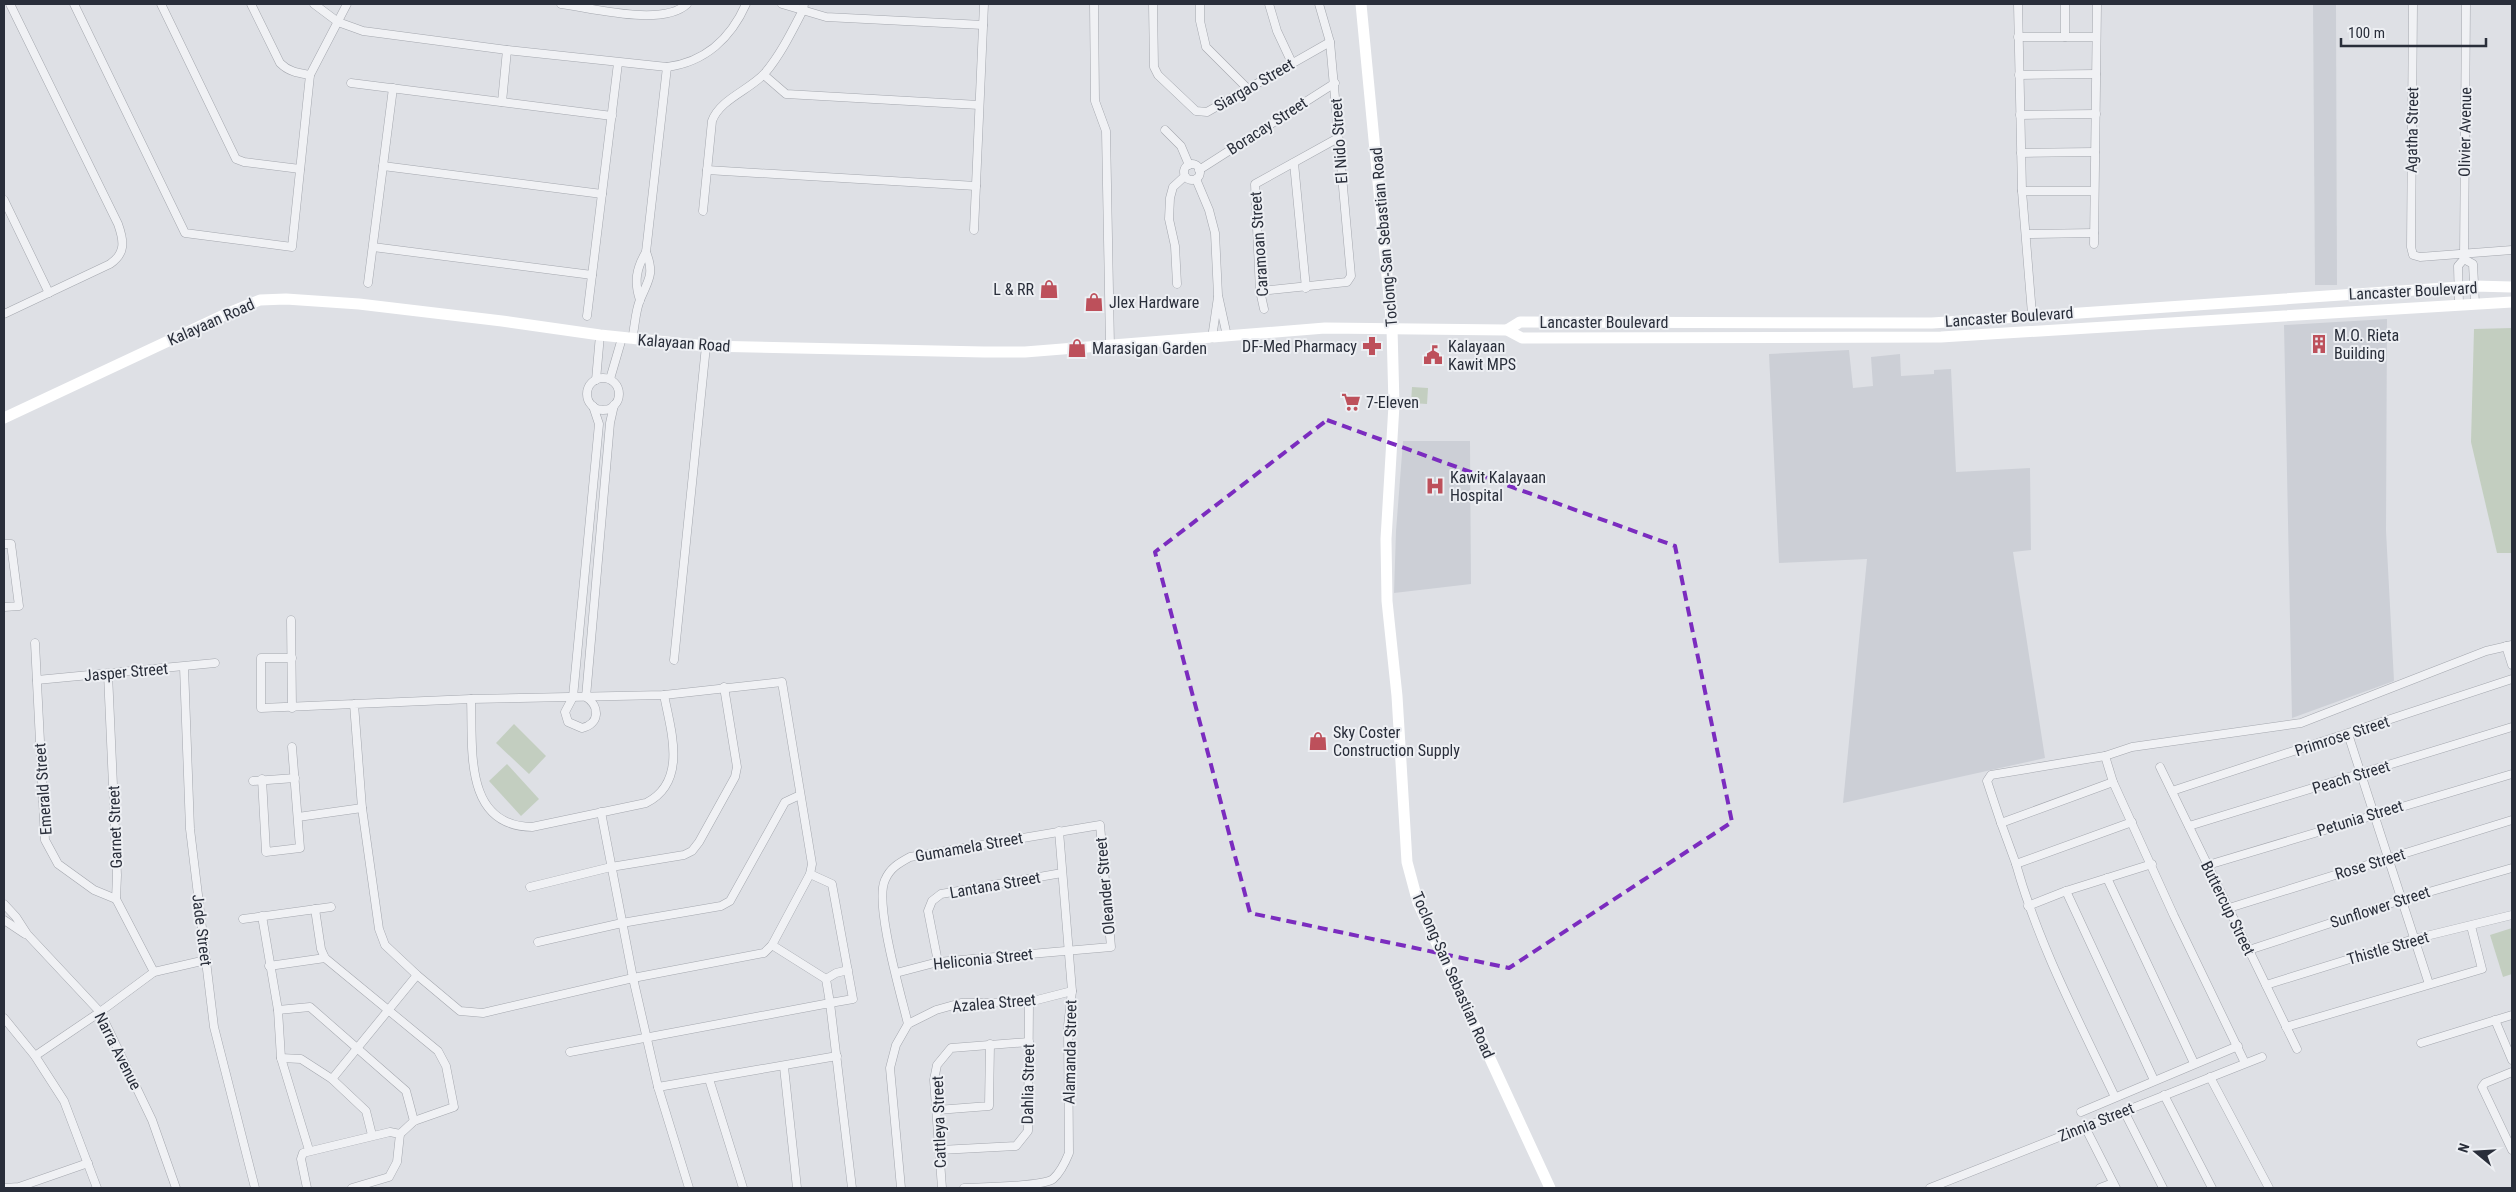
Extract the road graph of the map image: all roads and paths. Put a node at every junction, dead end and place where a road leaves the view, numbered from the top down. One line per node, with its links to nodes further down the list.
1 (10, 4): 81 (street)
2 (74, 4): 55 (street)
3 (161, 4): 55 (street)
4 (251, 4): 36 (street)
5 (314, 4): 25 (street)
6 (347, 4): 25 (street)
7 (561, 4): 24 (street)
8 (687, 4): 24 (street)
9 (746, 4): 34 (street)
10 (782, 4): 23 (street)
11 (984, 4): 26 (street)
12 (1094, 4): 101 (street)
13 (1153, 4): 42 (street, Siargao Street)
14 (1200, 4): 42 (street)
15 (1269, 4): 33 (street)
16 (1319, 4): 30 (street, El Nido Street)
17 (1361, 4): 94 (main road, Toclong-San Sebastian Road)
18 (2018, 4): 27 (street)
19 (2065, 4): 28 (street)
20 (2097, 4): 29 (street)
21 (2414, 4): 73 (street, Agatha Street)
22 (2466, 4): 73 (street, Olivier Avenue)
23 (803, 7): 26 (street); 37 (street)
24 (620, 8)
25 (338, 22): 31 (street); 36 (street)
26 (983, 25): 44 (street)
27 (2018, 37): 28 (street); 38 (street)
28 (2065, 37): 29 (street)
29 (2096, 37): 35 (street)
30 (1330, 42): 33 (street, Siargao Street); 39 (street, El Nido Street)
31 (507, 50): 32 (street); 43 (street)
32 (618, 63): 34 (street); 47 (street)
33 (1292, 63): 42 (street, Siargao Street)
34 (667, 67): 72 (street)
35 (2096, 74): 38 (street); 45 (street)
36 (310, 75): 55 (street)
37 (764, 75): 44 (street); 56 (street)
38 (2019, 75): 46 (street)
39 (1335, 82): 49 (street, El Nido Street); 57 (street, Boracay Street)
40 (351, 83): 41 (street)
41 (392, 88): 43 (street); 54 (street)
42 (1247, 88)
43 (502, 102): 47 (street)
44 (980, 105): 60 (street)
45 (2096, 114): 46 (street); 50 (street)
46 (2020, 115): 51 (street)
47 (612, 116): 63 (street)
48 (1165, 130): 53 (street)
49 (1338, 138): 52 (street, Caramoan Street); 80 (street, El Nido Street)
50 (2095, 152): 51 (street); 61 (street)
51 (2021, 153): 62 (street)
52 (1294, 163): 80 (street); 82 (street, Caramoan Street)
53 (1189, 165): 57 (street); 58 (street)
54 (383, 166): 63 (street); 70 (street)
55 (300, 169)
56 (707, 170): 60 (street); 65 (street)
57 (1199, 170): 59 (street)
58 (1185, 176): 59 (street); 76 (street)
59 (1196, 179): 83 (street)
60 (976, 186): 66 (street)
61 (2094, 191): 62 (street); 67 (street)
62 (2022, 192): 68 (street)
63 (602, 194): 74 (street)
64 (4, 200): 81 (street)
65 (703, 211)
66 (974, 230)
67 (2094, 233): 68 (street); 69 (street)
68 (2026, 234): 91 (street)
69 (2094, 244)
70 (373, 247): 74 (street); 75 (street)
71 (2512, 250): 73 (street)
72 (646, 252): 84 (street); 84 (street)
73 (2464, 256): 77 (street, Olivier Avenue); 78 (street, Olivier Avenue)
74 (592, 275): 92 (street)
75 (368, 283)
76 (1177, 284)
77 (2474, 286): 78 (main road, Lancaster Boulevard); 79 (main road, Lancaster Boulevard); 86 (street, Olivier Avenue)
78 (2458, 287): 87 (street, Olivier Avenue); 88 (main road, Lancaster Boulevard)
79 (2512, 287)
80 (1306, 288): 82 (street)
81 (49, 292): 90 (street)
82 (1260, 292): 89 (street, Caramoan Street)
83 (1218, 295): 97 (street); 99 (street)
84 (640, 300): 98 (street)
85 (2512, 302): 86 (main road, Lancaster Boulevard)
86 (2475, 303): 87 (main road, Lancaster Boulevard)
87 (2459, 304): 93 (main road, Lancaster Boulevard)
88 (2180, 305): 91 (main road, Lancaster Boulevard); 93 (main road)
89 (1264, 309)
90 (4, 314)
91 (2032, 314): 95 (main road, Lancaster Boulevard)
92 (587, 316)
93 (2181, 322): 95 (main road, Lancaster Boulevard)
94 (1392, 328): 95 (main road, Lancaster Boulevard); 97 (main road, Kalayaan Road); 252 (main road, Toclong-San Sebastian Road)
95 (1507, 330)
96 (600, 336): 98 (main road, Kalayaan Road); 103 (street); 106 (main road, Kalayaan Road)
97 (1226, 336): 99 (main road, Kalayaan Road)
98 (627, 338): 100 (main road, Kalayaan Road); 102 (street)
99 (1212, 338): 101 (main road, Kalayaan Road)
100 (706, 346): 101 (main road, Kalayaan Road); 113 (street)
101 (1110, 346)
102 (610, 379): 103 (street); 104 (street)
103 (596, 380): 105 (street)
104 (614, 405): 105 (street); 123 (street)
105 (593, 406): 122 (street)
106 (4, 418)
107 (4, 544): 108 (street)
108 (4, 607)
109 (291, 620): 112 (street)
110 (35, 643): 119 (street, Emerald Street)
111 (2509, 646): 115 (street); 130 (street)
112 (292, 658): 126 (street); 126 (street)
113 (674, 660)
114 (215, 663): 116 (street, Jasper Street)
115 (2512, 665)
116 (184, 667): 117 (street, Jasper Street); 180 (street, Jade Street)
117 (108, 674): 119 (street, Jasper Street); 160 (street, Garnet Street)
118 (2512, 679): 128 (street, Primrose Street)
119 (37, 680): 160 (street, Emerald Street)
120 (724, 688): 121 (street); 139 (street); 153 (street)
121 (664, 695): 123 (street); 141 (street)
122 (573, 697): 123 (street); 123 (street); 124 (street)
123 (586, 697)
124 (471, 699): 125 (street); 141 (street)
125 (354, 704): 126 (street); 140 (street)
126 (292, 708)
127 (2512, 728): 132 (street, Peach Street)
128 (2348, 734): 132 (street); 138 (street, Primrose Street)
129 (292, 747): 134 (street)
130 (2105, 756): 137 (street); 146 (street)
131 (2160, 767): 138 (street, Buttercup Street)
132 (2361, 774): 142 (street); 147 (street, Peach Street)
133 (2512, 774): 142 (street, Petunia Street)
134 (294, 778): 135 (street); 143 (street)
135 (262, 779): 136 (street); 143 (street)
136 (253, 781)
137 (2113, 782): 145 (street); 146 (street)
138 (2172, 791): 147 (street, Buttercup Street)
139 (800, 796): 156 (street); 171 (street)
140 (362, 808): 143 (street); 186 (street)
141 (601, 812): 153 (street)
142 (2374, 814): 149 (street); 152 (street, Petunia Street)
143 (298, 817)
144 (2512, 820): 149 (street, Rose Street)
145 (2132, 822): 150 (street); 151 (street)
146 (2001, 823): 150 (street)
147 (2189, 826): 152 (street, Buttercup Street)
148 (1059, 831): 155 (street, Alamanda Street); 178 (street, Oleander Street); 185 (street, Gumamela Street)
149 (2388, 858): 161 (street); 165 (street, Rose Street)
150 (2016, 864): 163 (street)
151 (2152, 864): 157 (street); 206 (street)
152 (2208, 865): 165 (street, Buttercup Street)
153 (612, 867): 158 (street); 171 (street)
154 (2512, 868): 161 (street, Sunflower Street)
155 (1062, 873): 178 (street, Alamanda Street); 181 (street, Lantana Street)
156 (810, 874): 176 (street); 183 (street)
157 (2107, 878): 159 (street); 215 (street)
158 (530, 887)
159 (2066, 891): 163 (street); 222 (street)
160 (116, 899): 184 (street, Garnet Street)
161 (2401, 900): 174 (street); 177 (street, Sunflower Street)
162 (4, 904): 173 (street, Narra Avenue)
163 (2028, 906): 225 (street)
164 (331, 907): 166 (street)
165 (2229, 908): 177 (street, Buttercup Street)
166 (315, 909): 167 (street); 179 (street)
167 (262, 916): 169 (street); 182 (street)
168 (2512, 916): 172 (street, Thistle Street)
169 (243, 919)
170 (4, 920): 173 (street, Narra Avenue)
171 (622, 923): 175 (street); 187 (street)
172 (2471, 926): 174 (street, Thistle Street); 189 (street)
173 (27, 934): 196 (street, Narra Avenue)
174 (2414, 939): 189 (street); 190 (street, Thistle Street)
175 (538, 942)
176 (772, 945): 187 (street); 188 (street)
177 (2249, 950): 190 (street, Buttercup Street)
178 (1070, 951): 181 (street, Heliconia Street); 191 (street, Alamanda Street)
179 (325, 958): 182 (street); 195 (street)
180 (206, 960): 184 (street); 242 (street, Jade Street)
181 (938, 962): 185 (street, Heliconia Street)
182 (269, 966): 194 (street)
183 (848, 970): 188 (street); 193 (street)
184 (154, 972): 196 (street)
185 (896, 973): 200 (street, Gumamela Street)
186 (417, 975): 187 (street); 195 (street)
187 (633, 978): 202 (street)
188 (826, 979): 193 (street)
189 (2429, 984): 201 (street)
190 (2266, 985): 201 (street, Buttercup Street)
191 (1072, 991): 192 (street, Azalea Street); 251 (street, Alamanda Street)
192 (1029, 1002): 200 (street, Azalea Street); 203 (street, Dahlia Street)
193 (830, 1003): 202 (street); 211 (street)
194 (278, 1010): 207 (street); 213 (street)
195 (387, 1011): 207 (street); 229 (street)
196 (100, 1012): 210 (street); 241 (street, Narra Avenue)
197 (2512, 1015): 199 (street)
198 (4, 1018): 210 (street)
199 (2494, 1020): 204 (street); 214 (street)
200 (908, 1024): 249 (street)
201 (2286, 1027): 208 (street, Buttercup Street)
202 (647, 1036): 209 (street); 223 (street)
203 (1029, 1042): 205 (street, Cattleya Street); 234 (street, Dahlia Street)
204 (2421, 1043)
205 (990, 1044): 226 (street, Cattleya Street); 226 (street)
206 (2238, 1046): 215 (street); 216 (street)
207 (357, 1048): 220 (street); 229 (street)
208 (2297, 1049)
209 (570, 1052)
210 (35, 1056): 236 (street)
211 (837, 1056): 217 (street); 248 (street)
212 (2262, 1057): 216 (street, Zinnia Street)
213 (281, 1058): 220 (street); 233 (street)
214 (2512, 1058)
215 (2194, 1063): 222 (street)
216 (2245, 1063): 219 (street, Zinnia Street)
217 (784, 1067): 221 (street); 247 (street)
218 (2512, 1072): 235 (street)
219 (2210, 1077): 224 (street, Zinnia Street); 257 (street)
220 (332, 1079): 232 (street)
221 (709, 1079): 223 (street); 246 (street)
222 (2154, 1080): 225 (street)
223 (658, 1087): 245 (street)
224 (2164, 1095): 228 (street, Zinnia Street); 256 (street)
225 (2115, 1097): 227 (street)
226 (937, 1110): 234 (street, Cattleya Street)
227 (2081, 1112)
228 (2124, 1112): 230 (street, Zinnia Street); 255 (street)
229 (414, 1121): 231 (street)
230 (2085, 1127): 237 (street); 253 (street, Zinnia Street)
231 (400, 1134): 232 (street); 244 (street)
232 (372, 1135): 233 (street)
233 (309, 1150): 243 (street)
234 (940, 1150): 250 (street, Cattleya Street)
235 (2512, 1150)
236 (88, 1163): 238 (street); 240 (street)
237 (2114, 1186): 254 (street)
238 (19, 1187): 239 (street)
239 (4, 1188)
240 (97, 1188)
241 (176, 1188)
242 (255, 1188)
243 (307, 1188)
244 (352, 1188)
245 (690, 1188)
246 (743, 1188)
247 (797, 1188)
248 (852, 1188)
249 (902, 1188)
250 (942, 1188)
251 (964, 1188)
252 (1550, 1188)
253 (1930, 1188)
254 (2100, 1188)
255 (2163, 1188)
256 (2212, 1188)
257 (2270, 1188)

